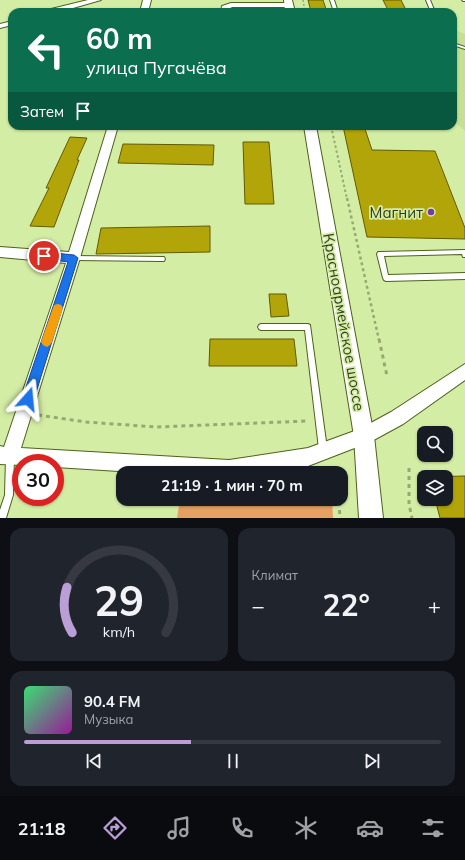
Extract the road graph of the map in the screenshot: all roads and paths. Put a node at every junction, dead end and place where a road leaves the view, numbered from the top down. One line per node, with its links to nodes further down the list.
1 (96, 0): 3 (street)
2 (289, 6): 4 (street)
3 (65, 8)
4 (225, 8)
5 (112, 130): 10 (street)
6 (311, 130): 18 (street, Красноармейское шоссе)
7 (332, 130): 15 (path)
8 (0, 252): 10 (street)
9 (465, 255): 12 (lane)
10 (74, 258): 11 (lane); 16 (street)
11 (162, 259)
12 (465, 276)
13 (261, 327): 17 (lane)
14 (465, 371): 18 (street)
15 (387, 376)
16 (24, 413): 17 (path); 20 (street)
17 (319, 420): 19 (lane)
18 (364, 436): 19 (street); 25 (street, Красноармейское шоссе)
19 (324, 451): 20 (street)
20 (5, 455): 23 (lane)
21 (409, 468): 26 (path)
22 (339, 506): 24 (path)
23 (2, 518)
24 (340, 518)
25 (371, 518)
26 (412, 518)

